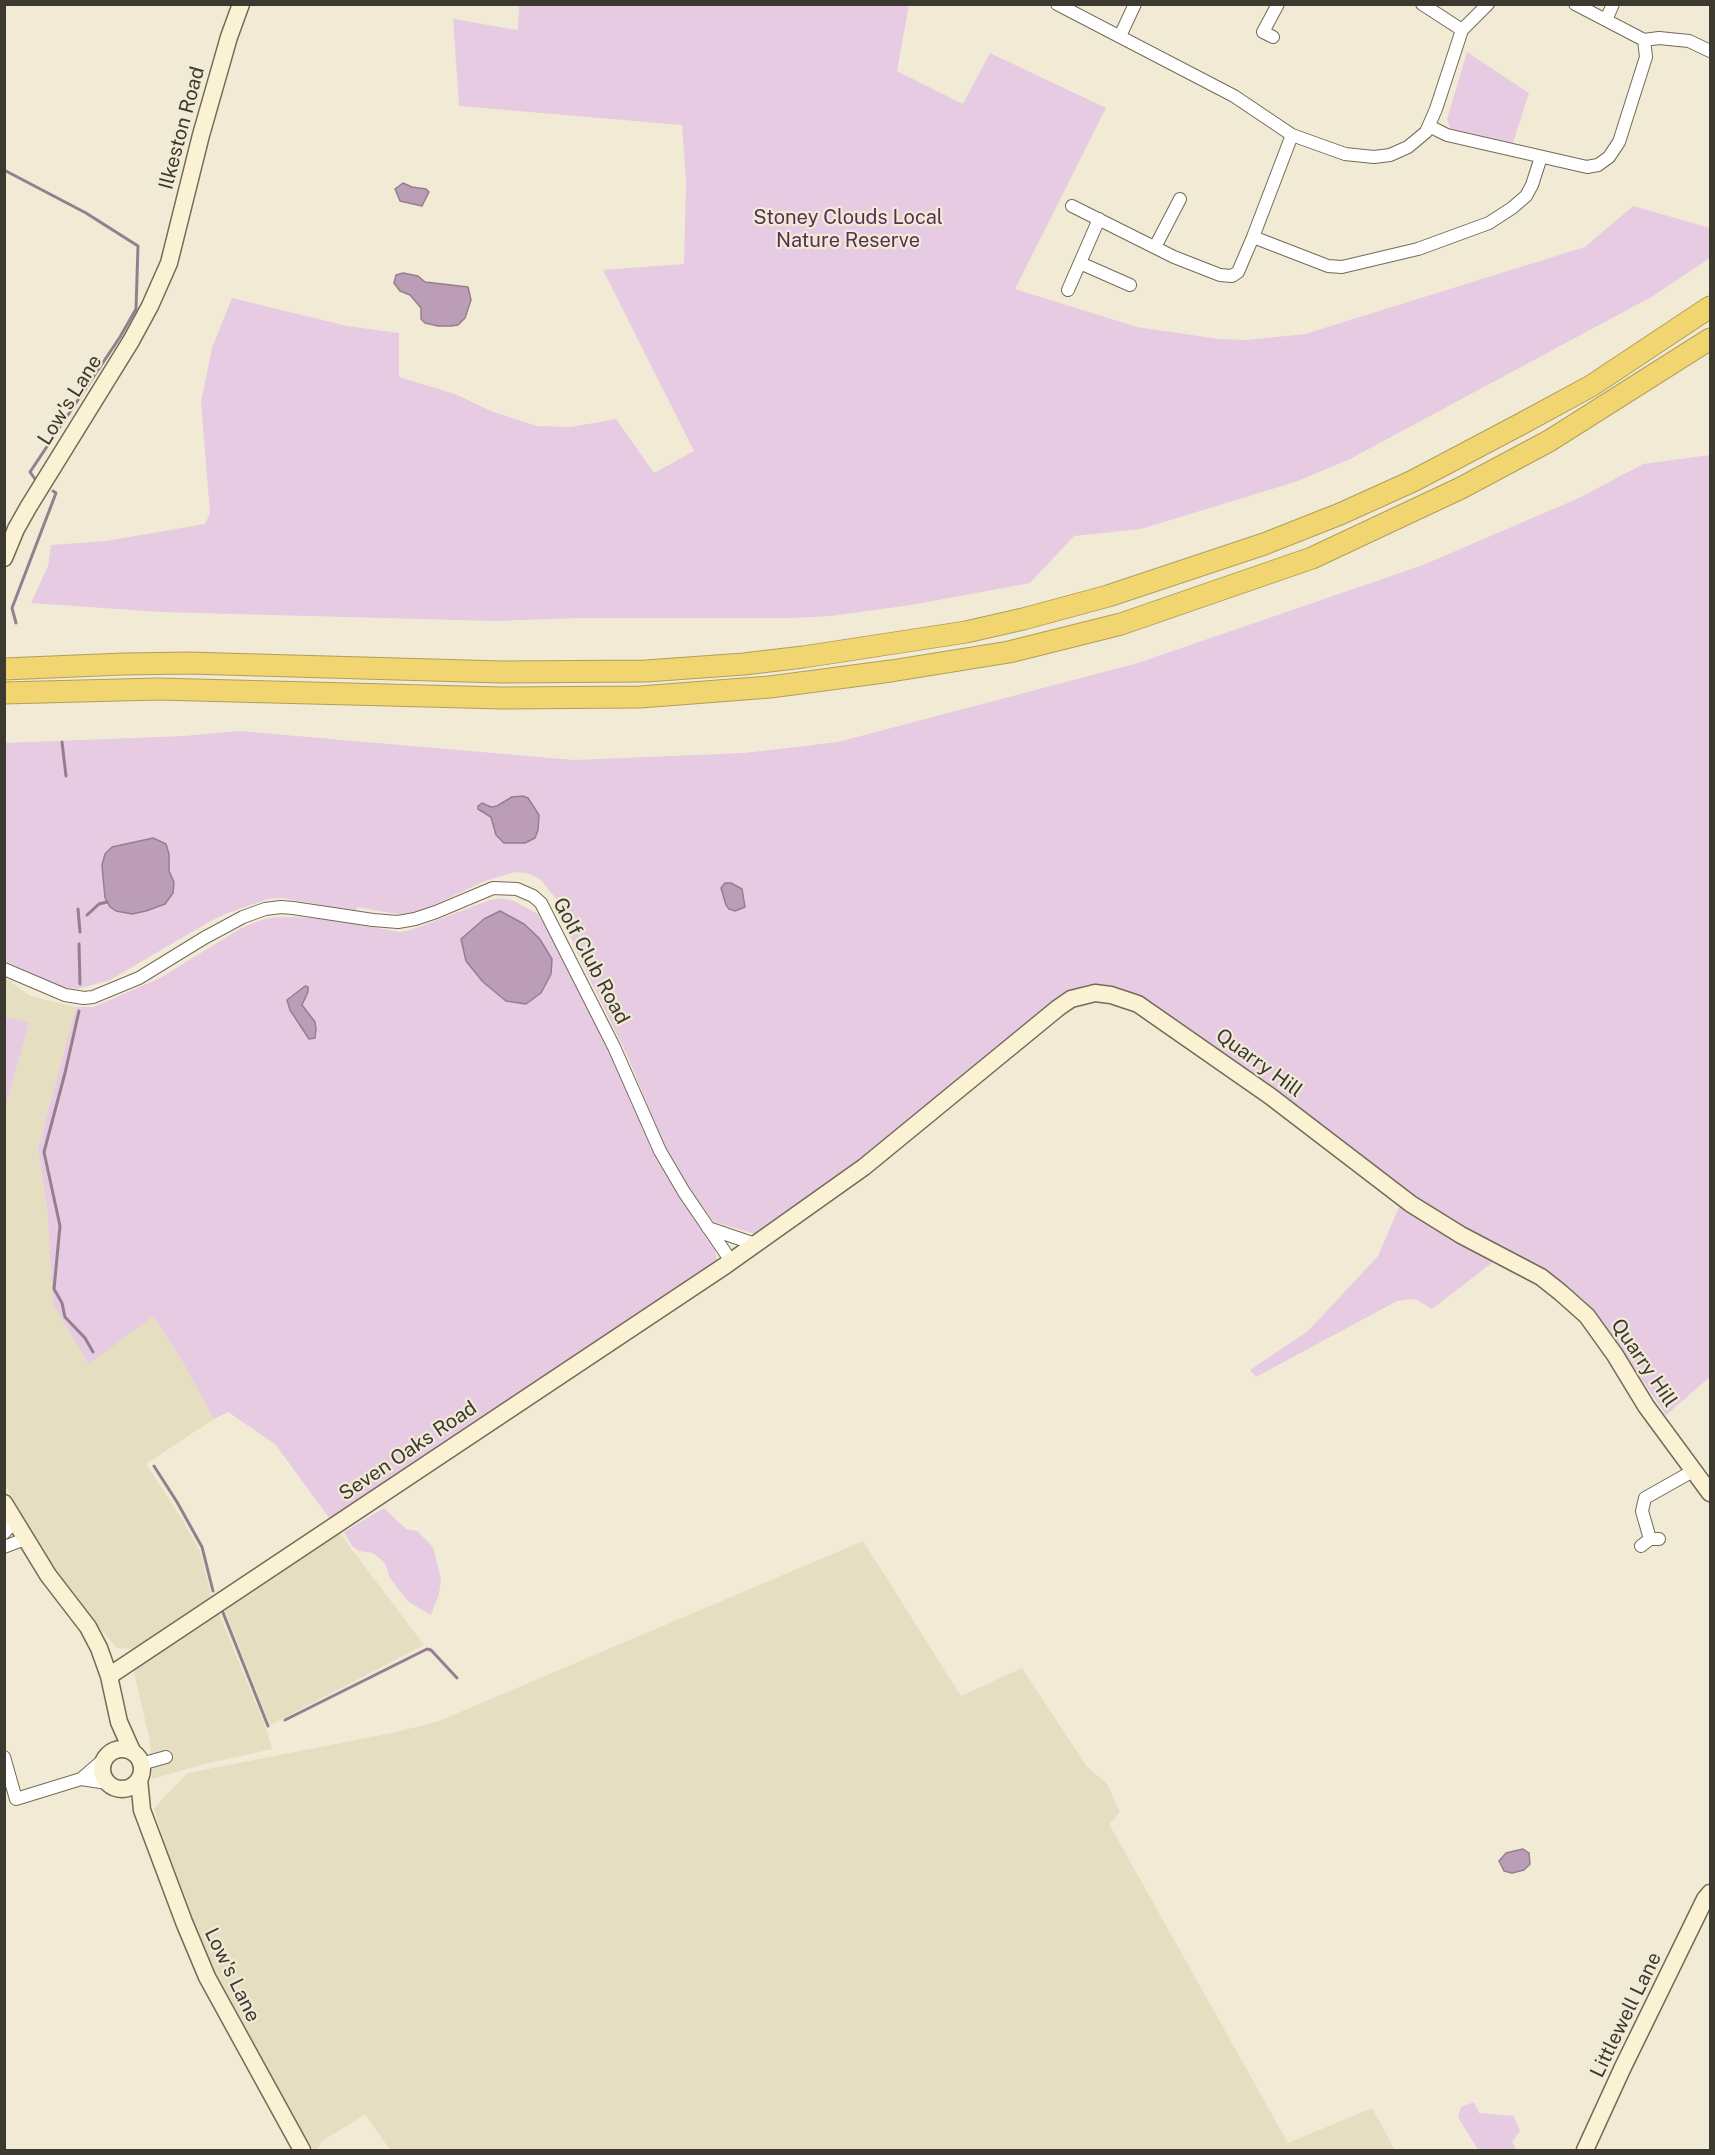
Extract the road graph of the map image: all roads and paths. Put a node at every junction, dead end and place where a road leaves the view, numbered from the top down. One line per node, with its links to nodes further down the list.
1 (241, 4): 23 (street, Ilkeston Road)
2 (1057, 4): 11 (street)
3 (1136, 4): 11 (street)
4 (1278, 4): 12 (street)
5 (1422, 4): 10 (street)
6 (1488, 4): 10 (street)
7 (1575, 4): 9 (street)
8 (1613, 4): 9 (street)
9 (1606, 20): 13 (street)
10 (1462, 30): 15 (street)
11 (1120, 36): 16 (street)
12 (1273, 37)
13 (1644, 40): 14 (street); 17 (street)
14 (1710, 51)
15 (1430, 126): 16 (street); 17 (street)
16 (1292, 135): 21 (street)
17 (1541, 157): 21 (street)
18 (1180, 199): 22 (street)
19 (1072, 206): 20 (street)
20 (1099, 219): 22 (street); 24 (street)
21 (1253, 237): 22 (street)
22 (1155, 247)
23 (169, 263): 29 (street, Low's Lane)
24 (1080, 263): 25 (street); 26 (street)
25 (1130, 285)
26 (1068, 290)
27 (1710, 307): 31 (highway)
28 (1710, 339): 32 (highway)
29 (10, 527): 30 (street, Low's Lane)
30 (4, 558)
31 (4, 669)
32 (4, 693)
33 (4, 969): 34 (street, Golf Club Road)
34 (708, 1228): 35 (street); 36 (street, Golf Club Road)
35 (755, 1244): 36 (street, Quarry Hill); 37 (street, Quarry Hill)
36 (731, 1261): 44 (street, Seven Oaks Road)
37 (1693, 1471): 38 (street, Quarry Hill); 42 (street)
38 (1710, 1493)
39 (4, 1503): 40 (street, Low's Lane)
40 (10, 1527): 41 (street, Low's Lane)
41 (25, 1539): 43 (street); 44 (street, Low's Lane)
42 (1650, 1541)
43 (4, 1548)
44 (108, 1676): 45 (street, Low's Lane)
45 (119, 1722): 46 (street, Low's Lane); 49 (street, Low's Lane)
46 (107, 1756): 49 (street); 50 (street); 51 (street, Low's Lane)
47 (4, 1757): 50 (street)
48 (166, 1757): 49 (street)
49 (138, 1765): 52 (street); 53 (street, Low's Lane)
50 (81, 1779): 51 (street)
51 (107, 1783): 52 (street, Low's Lane)
52 (123, 1789): 53 (street, Low's Lane)
53 (142, 1810): 55 (street, Low's Lane)
54 (1708, 1896): 56 (street, Littlewell Lane)
55 (302, 2151)
56 (1586, 2151)

